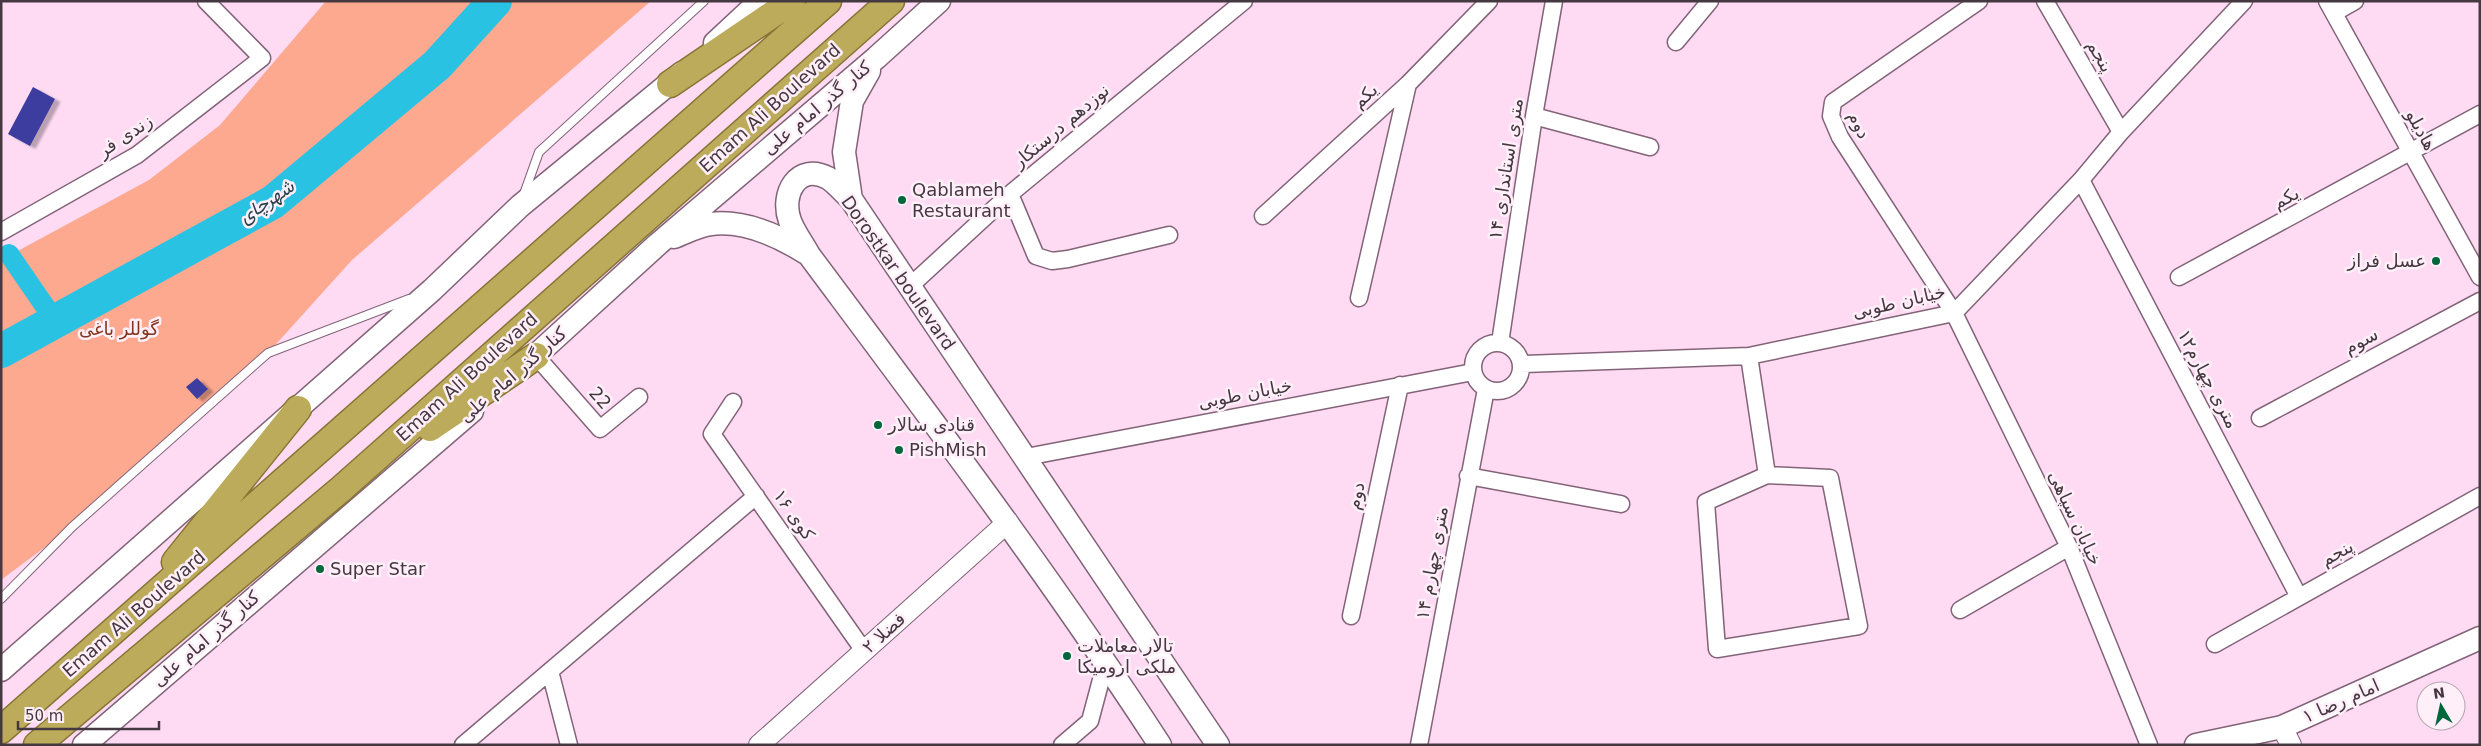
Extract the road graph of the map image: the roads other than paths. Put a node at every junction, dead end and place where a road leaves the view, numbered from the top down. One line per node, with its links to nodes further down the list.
1 (206, 1): 31 (street, زندی فر)
2 (704, 1): 29 (lane)
3 (760, 1): 19 (main road)
4 (792, 1): 19 (highway)
5 (828, 1): 66 (highway, Emam Ali Boulevard)
6 (891, 1): 56 (highway, Emam Ali Boulevard)
7 (939, 1): 18 (main road, کنار گذر امام علی)
8 (1244, 1): 27 (street, نوزدهم درستکار)
9 (1489, 1): 20 (street, یکم)
10 (1554, 1): 22 (street, ۱۴ متری استانداری)
11 (1710, 1): 17 (street)
12 (1979, 1): 41 (street, دوم)
13 (2045, 1): 23 (street, پنجم)
14 (2244, 1): 23 (street, خیابان طوبی)
15 (2355, 1): 16 (street)
16 (2330, 7): 25 (street, هادیلو)
17 (1676, 42)
18 (876, 58): 28 (main road); 33 (main road, کنار گذر امام علی)
19 (670, 84): 29 (main road)
20 (1408, 84): 30 (street, یکم); 39 (street)
21 (2480, 114): 25 (street, یکم)
22 (1534, 116): 24 (street); 42 (street, ۱۴ متری استانداری)
23 (2121, 132): 26 (street, خیابان طوبی)
24 (1650, 147)
25 (2411, 153): 35 (street, یکم); 36 (street, هادیلو)
26 (2081, 180): 41 (street, خیابان طوبی); 62 (street, ۱۲متری چهارم)
27 (1010, 194): 32 (street); 37 (street, نوزدهم درستکار)
28 (851, 199): 34 (main road, Dorostkar boulevard); 37 (main road, Dorostkar boulevard)
29 (520, 206): 38 (main road)
30 (1263, 216)
31 (1, 232)
32 (1169, 235)
33 (658, 244): 34 (main road); 43 (main road, کنار گذر امام علی)
34 (809, 255): 60 (main road, Dorostkar boulevard)
35 (2179, 277)
36 (2480, 278)
37 (908, 288): 53 (main road, Dorostkar boulevard)
38 (432, 290): 51 (main road); 63 (lane)
39 (1359, 298)
40 (2480, 300): 52 (street, سوم)
41 (1954, 313): 44 (street, خیابان طوبی); 61 (street, خیابان سپاهی)
42 (1500, 343): 45 (street); 46 (street)
43 (536, 356): 49 (street, 22); 56 (highway); 76 (main road, کنار گذر امام علی)
44 (1749, 356): 45 (street, خیابان طوبی); 54 (street)
45 (1521, 364): 48 (street)
46 (1473, 372): 47 (street, خیابان طوبی); 48 (street)
47 (1400, 385): 53 (street, خیابان طوبی); 65 (street, دوم)
48 (1486, 389): 55 (street, ۱۴ متری چهارم)
49 (639, 397)
50 (733, 402): 57 (street, کوی ۱۶)
51 (298, 409): 66 (highway); 71 (main road)
52 (2260, 418)
53 (1026, 457): 82 (main road, Dorostkar boulevard)
54 (1767, 475): 54 (street)
55 (1468, 476): 59 (street); 83 (street, ۱۴ متری چهارم)
56 (341, 489): 75 (highway, Emam Ali Boulevard)
57 (756, 496): 69 (street, کوی ۱۶); 72 (street)
58 (2480, 496): 62 (street, پنجم)
59 (1621, 504)
60 (1008, 522): 69 (street, فضلا ۲); 70 (main road, Dorostkar boulevard)
61 (2068, 548): 64 (street); 84 (street, خیابان سپاهی)
62 (2299, 597): 68 (street, پنجم)
63 (1, 599)
64 (1960, 610)
65 (1350, 616)
66 (129, 618): 73 (highway, Emam Ali Boulevard)
67 (2480, 638): 74 (main road, امام رضا ۱)
68 (2215, 644)
69 (864, 651): 79 (street, فضلا ۲)
70 (1106, 661): 80 (street); 81 (main road, Dorostkar boulevard)
71 (1, 670)
72 (550, 670): 77 (street); 78 (street)
73 (1, 730)
74 (2287, 736): 85 (main road, امام رضا ۱)
75 (37, 745)
76 (84, 745)
77 (463, 745)
78 (568, 745)
79 (759, 745)
80 (1062, 745)
81 (1160, 745)
82 (1218, 745)
83 (1419, 745)
84 (2149, 745)
85 (2196, 745)

